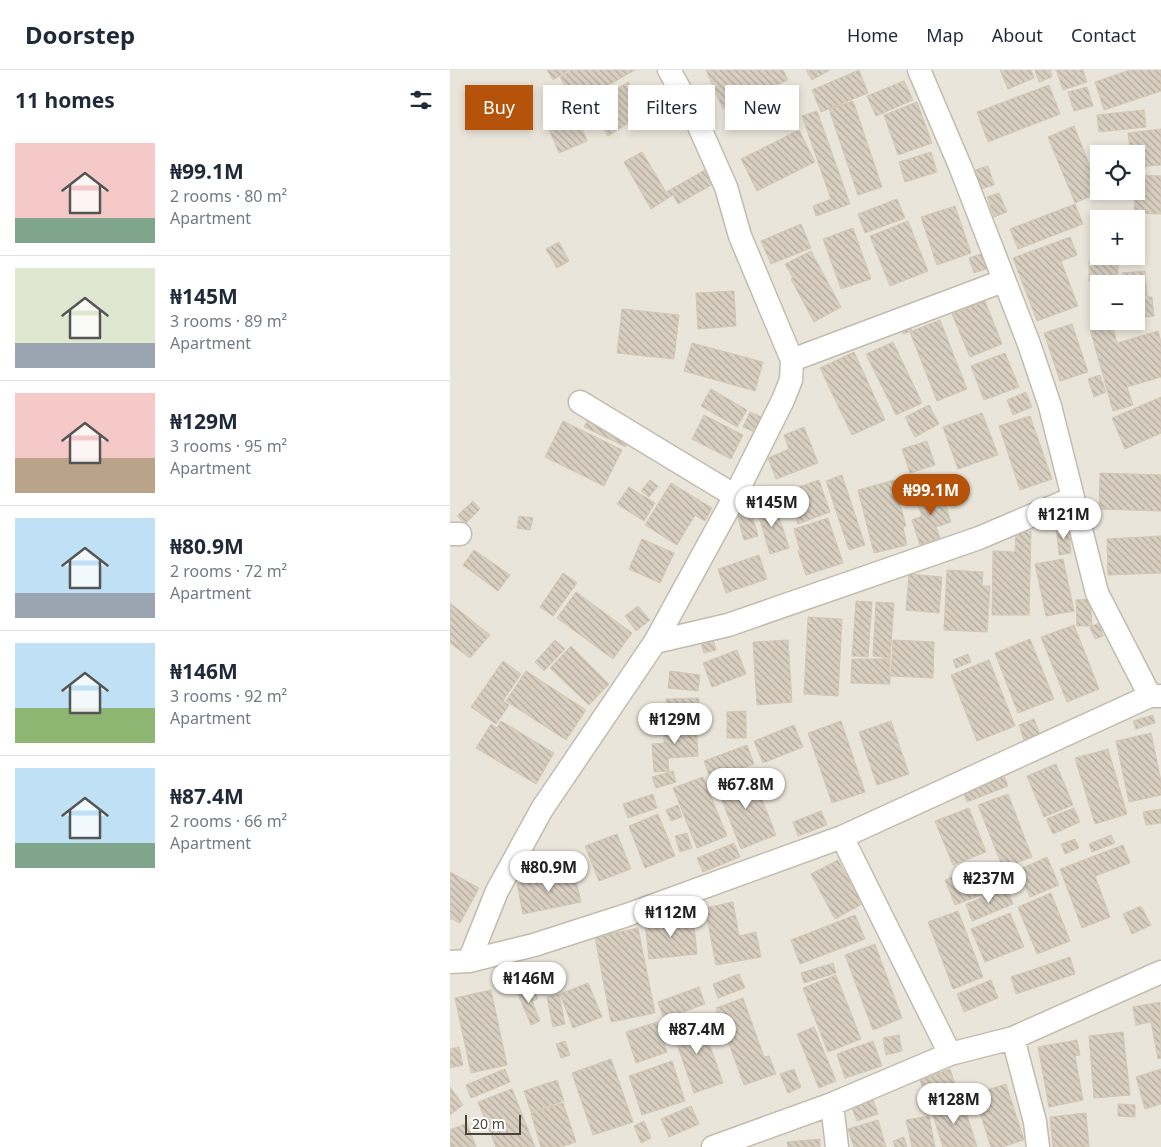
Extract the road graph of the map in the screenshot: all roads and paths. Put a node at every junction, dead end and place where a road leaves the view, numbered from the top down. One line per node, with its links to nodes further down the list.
1 (669, 70): 4 (street)
2 (919, 70): 3 (street)
3 (1004, 282): 4 (street); 7 (street)
4 (792, 360): 6 (street)
5 (580, 402): 6 (street)
6 (735, 496): 8 (street)
7 (1073, 498): 8 (street); 9 (street)
8 (655, 642): 11 (street)
9 (1155, 696): 10 (street)
10 (842, 837): 11 (street); 14 (street)
11 (459, 962)
12 (1161, 972): 13 (street)
13 (1013, 1038): 14 (street); 18 (street)
14 (950, 1054): 15 (street)
15 (832, 1104): 16 (street); 17 (street)
16 (713, 1147)
17 (838, 1147)
18 (1038, 1147)

